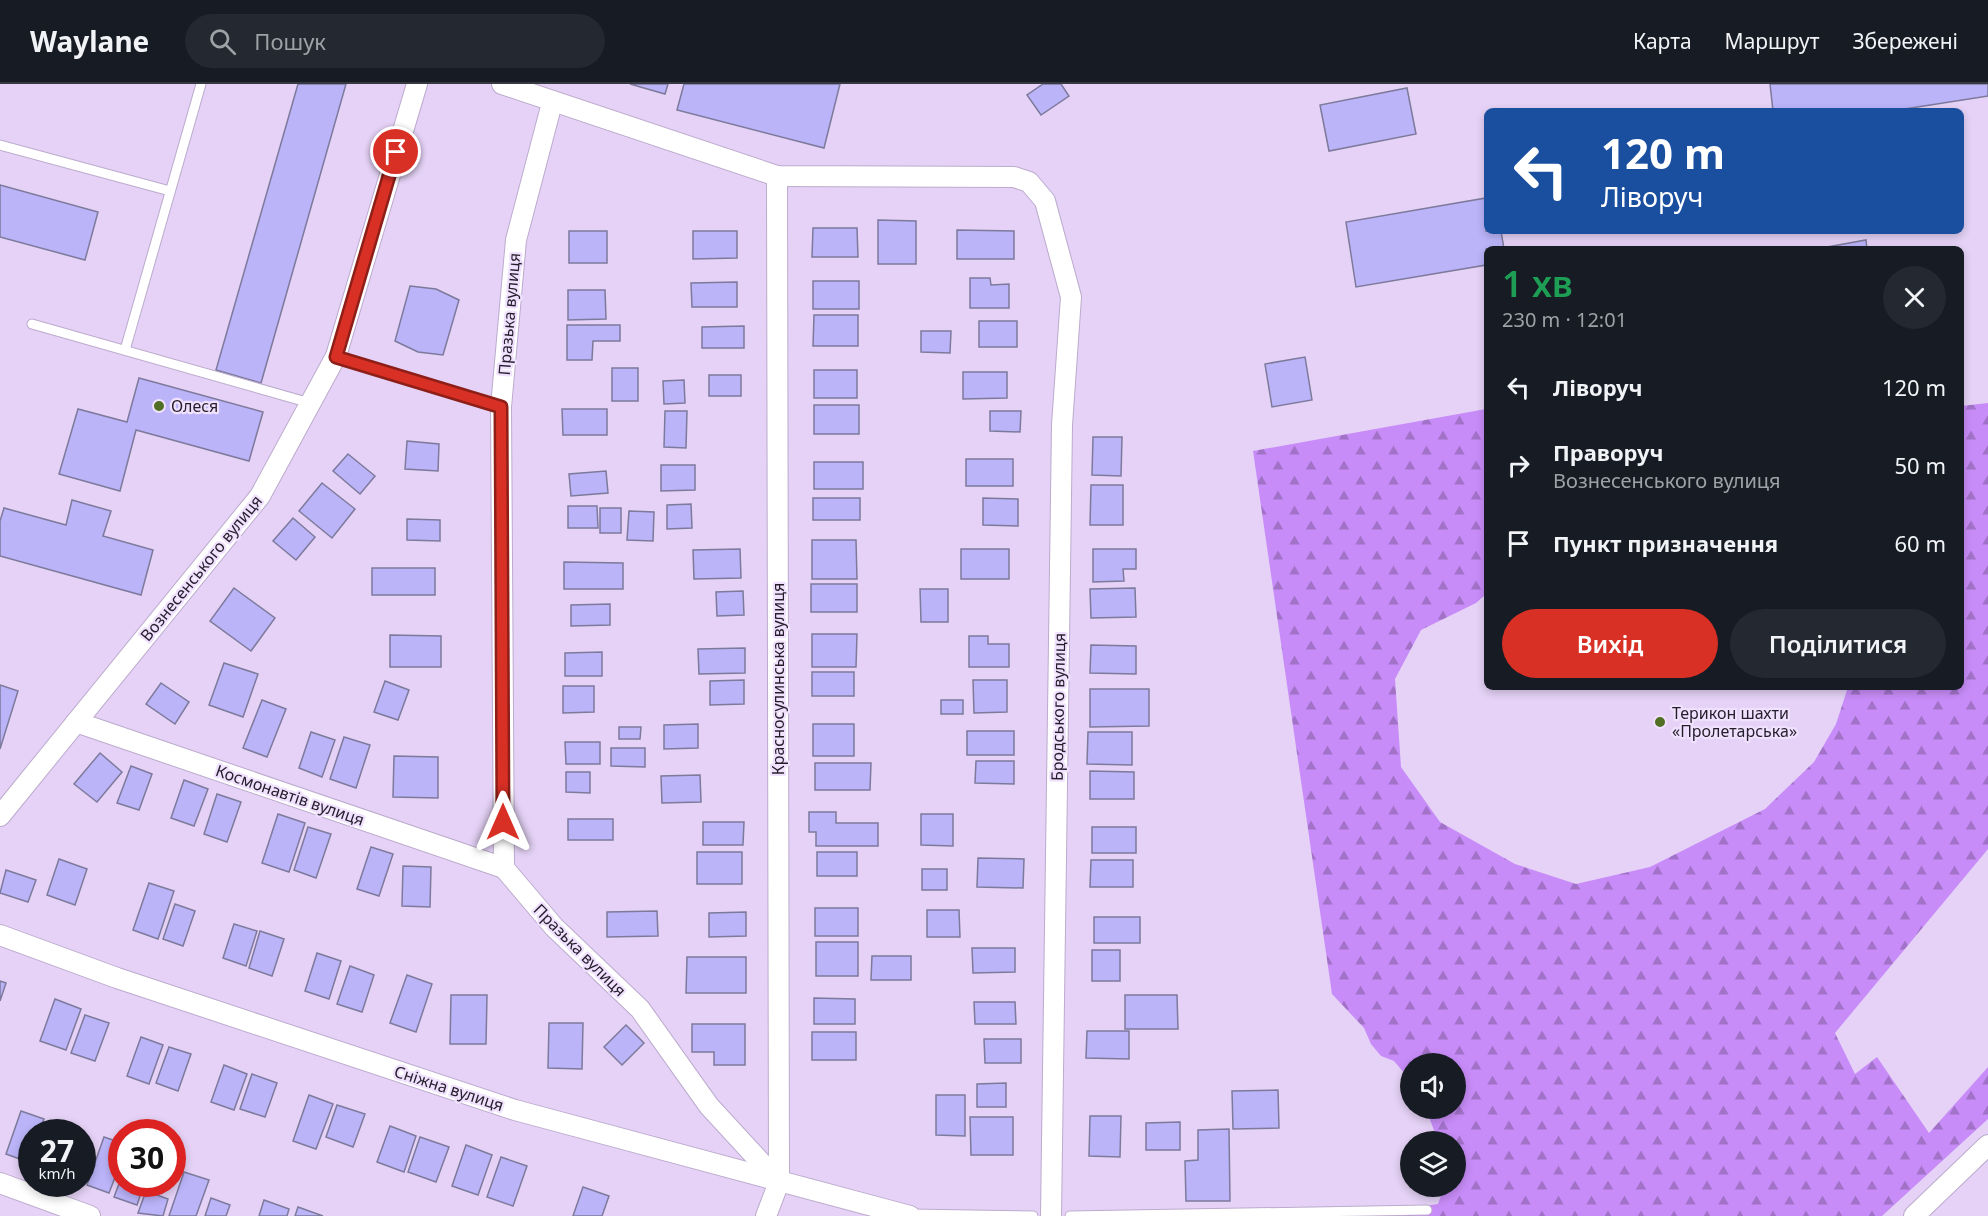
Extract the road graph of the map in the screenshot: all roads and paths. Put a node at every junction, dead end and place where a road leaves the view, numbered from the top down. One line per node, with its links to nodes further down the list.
1 (201, 84): 7 (lane)
2 (417, 84): 10 (street, Вознесенського вулиця)
3 (502, 84): 4 (street)
4 (552, 103): 6 (street); 12 (street, Празька вулиця)
5 (0, 145): 7 (lane)
6 (777, 176): 18 (street, Красносулинська вулиця); 25 (street, Бродського вулиця)
7 (170, 191): 9 (lane)
8 (32, 324): 9 (lane)
9 (125, 350): 11 (lane)
10 (336, 357): 11 (street, Вознесенського вулиця); 12 (lane)
11 (310, 403): 13 (street, Вознесенського вулиця)
12 (501, 407): 15 (street, Празька вулиця)
13 (76, 722): 14 (street, Вознесенського вулиця); 15 (street, Космонавтів вулиця)
14 (0, 816)
15 (504, 868): 18 (street, Празька вулиця)
16 (0, 935): 18 (street, Сніжна вулиця)
17 (1988, 1145): 27 (street)
18 (779, 1182): 21 (street, Сніжна вулиця); 23 (street)
19 (0, 1184): 22 (street)
20 (1427, 1210): 26 (lane)
21 (908, 1215): 24 (lane, Сніжна вулиця)
22 (90, 1216)
23 (766, 1216)
24 (1033, 1216)
25 (1051, 1216)
26 (1070, 1216)
27 (1914, 1216)

